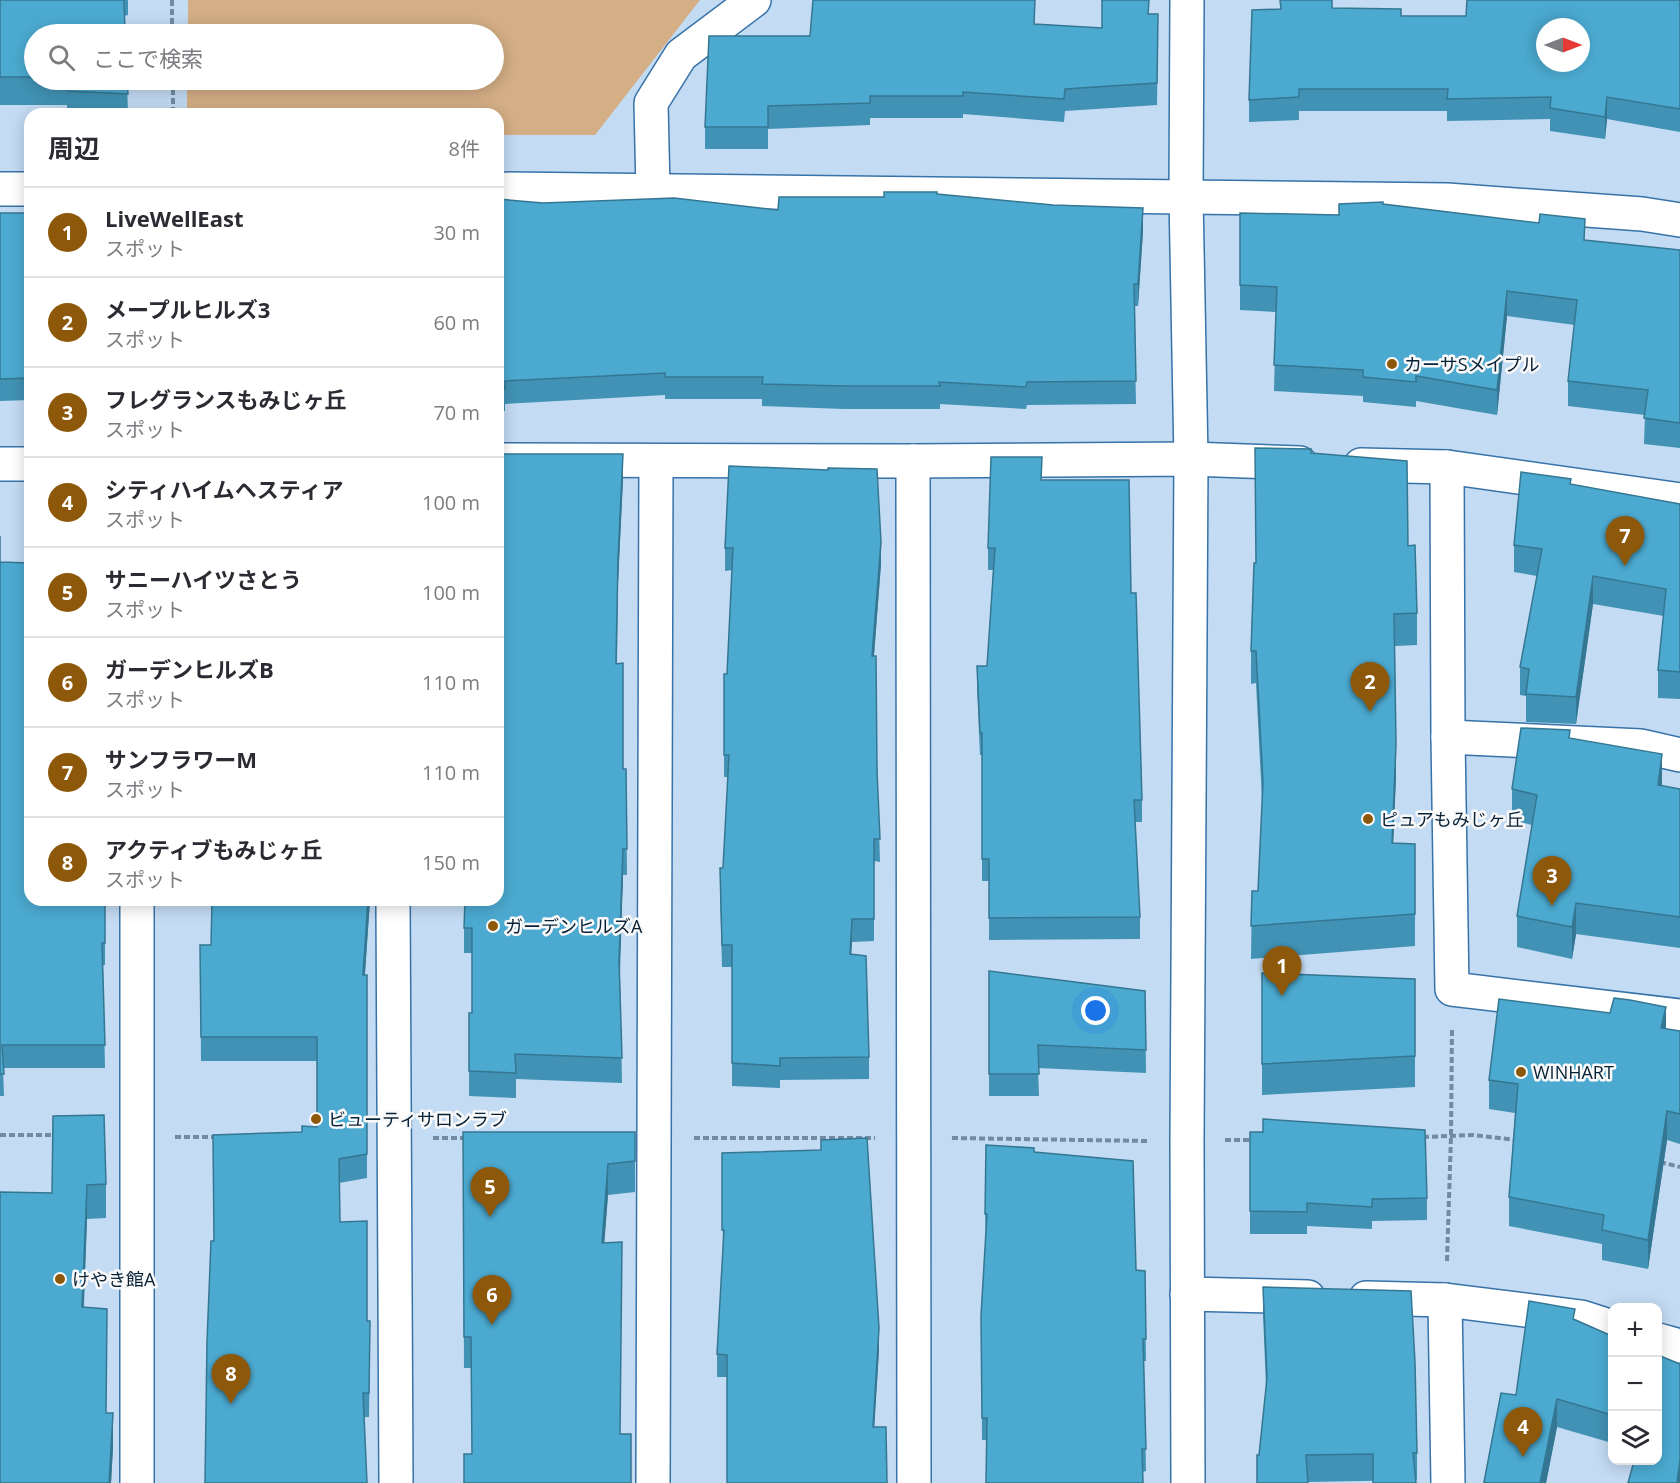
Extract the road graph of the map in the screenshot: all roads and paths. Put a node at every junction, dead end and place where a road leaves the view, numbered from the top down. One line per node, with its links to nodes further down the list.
1 (172, 0): 4 (path)
2 (754, 0): 10 (street)
3 (1187, 0): 11 (street)
4 (172, 24)
5 (173, 90): 6 (path)
6 (173, 108)
7 (0, 189): 8 (street)
8 (24, 189)
9 (504, 189): 10 (street)
10 (653, 190): 11 (street)
11 (1186, 196): 12 (street); 13 (street)
12 (1680, 220)
13 (1191, 459): 16 (street); 19 (street); 39 (street)
14 (504, 460): 15 (street)
15 (656, 461): 16 (street); 35 (street)
16 (913, 461): 36 (street)
17 (0, 464): 18 (street)
18 (24, 464)
19 (1447, 467): 20 (street); 21 (street)
20 (1680, 500)
21 (1448, 737): 22 (street); 25 (street)
22 (1680, 755)
23 (137, 906): 30 (street)
24 (393, 906): 33 (street)
25 (1452, 988): 26 (street); 29 (path)
26 (1680, 1016)
27 (0, 1135): 28 (path)
28 (57, 1136)
29 (1451, 1136): 32 (path); 38 (path); 43 (path)
30 (137, 1137): 31 (path); 47 (street)
31 (219, 1137)
32 (1417, 1137)
33 (394, 1138): 34 (path); 48 (street)
34 (477, 1138)
35 (653, 1138): 36 (path); 49 (street)
36 (914, 1138): 39 (path); 50 (street)
37 (1256, 1140): 39 (path)
38 (1518, 1140)
39 (1187, 1141): 42 (street)
40 (1651, 1159): 41 (path)
41 (1680, 1167)
42 (1187, 1294): 43 (street); 51 (street)
43 (1445, 1300): 44 (street); 52 (street)
44 (1608, 1326)
45 (1662, 1341): 46 (street)
46 (1680, 1347)
47 (137, 1483)
48 (396, 1483)
49 (653, 1483)
50 (914, 1483)
51 (1188, 1483)
52 (1448, 1483)

